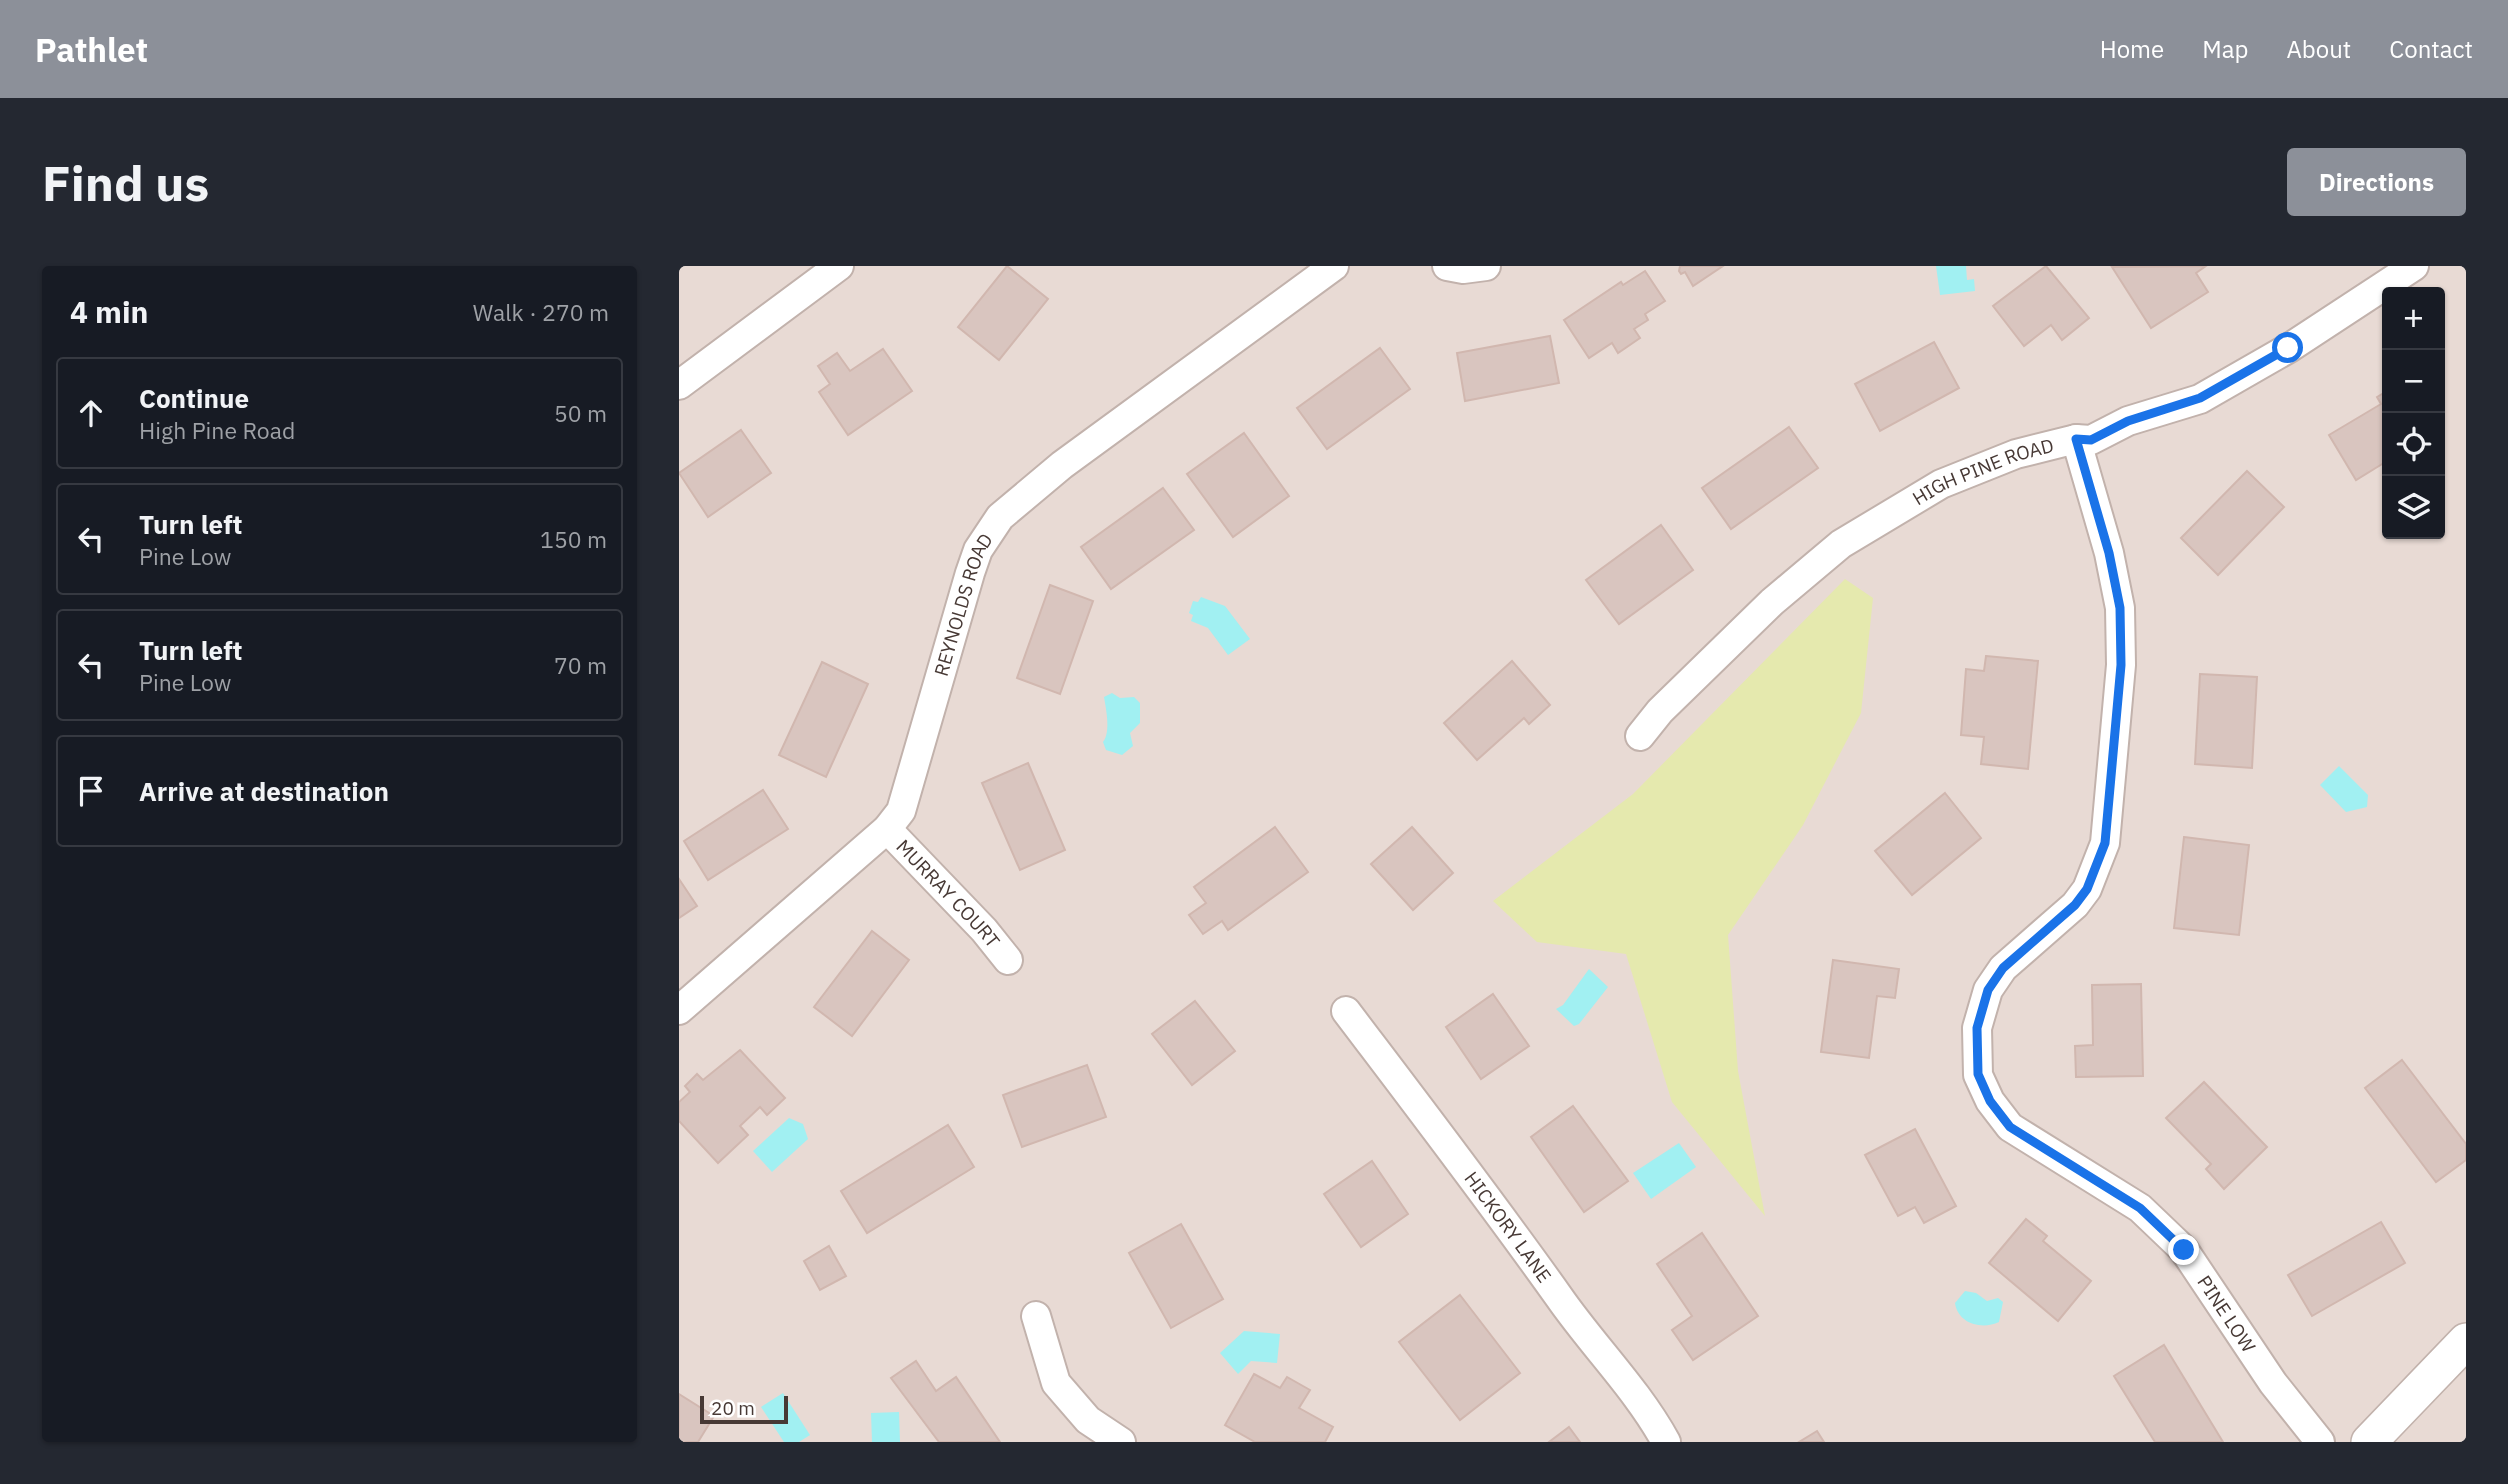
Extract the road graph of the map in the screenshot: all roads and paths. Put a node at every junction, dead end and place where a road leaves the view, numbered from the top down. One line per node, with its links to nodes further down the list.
1 (839, 266): 6 (street)
2 (1334, 266): 9 (street, REYNOLDS ROAD)
3 (1447, 266): 4 (street)
4 (1486, 266)
5 (2414, 266): 7 (street, HIGH PINE ROAD)
6 (679, 385)
7 (2076, 439): 8 (street, HIGH PINE ROAD); 18 (street, PINE LOW)
8 (1640, 736)
9 (887, 829): 10 (street, MURRAY COURT); 11 (street, REYNOLDS ROAD)
10 (1008, 960)
11 (679, 1010)
12 (1346, 1011): 17 (street, HICKORY LANE)
13 (1036, 1316): 16 (street)
14 (2466, 1341): 15 (street)
15 (2377, 1439)
16 (1121, 1442)
17 (1666, 1442)
18 (2319, 1442)

